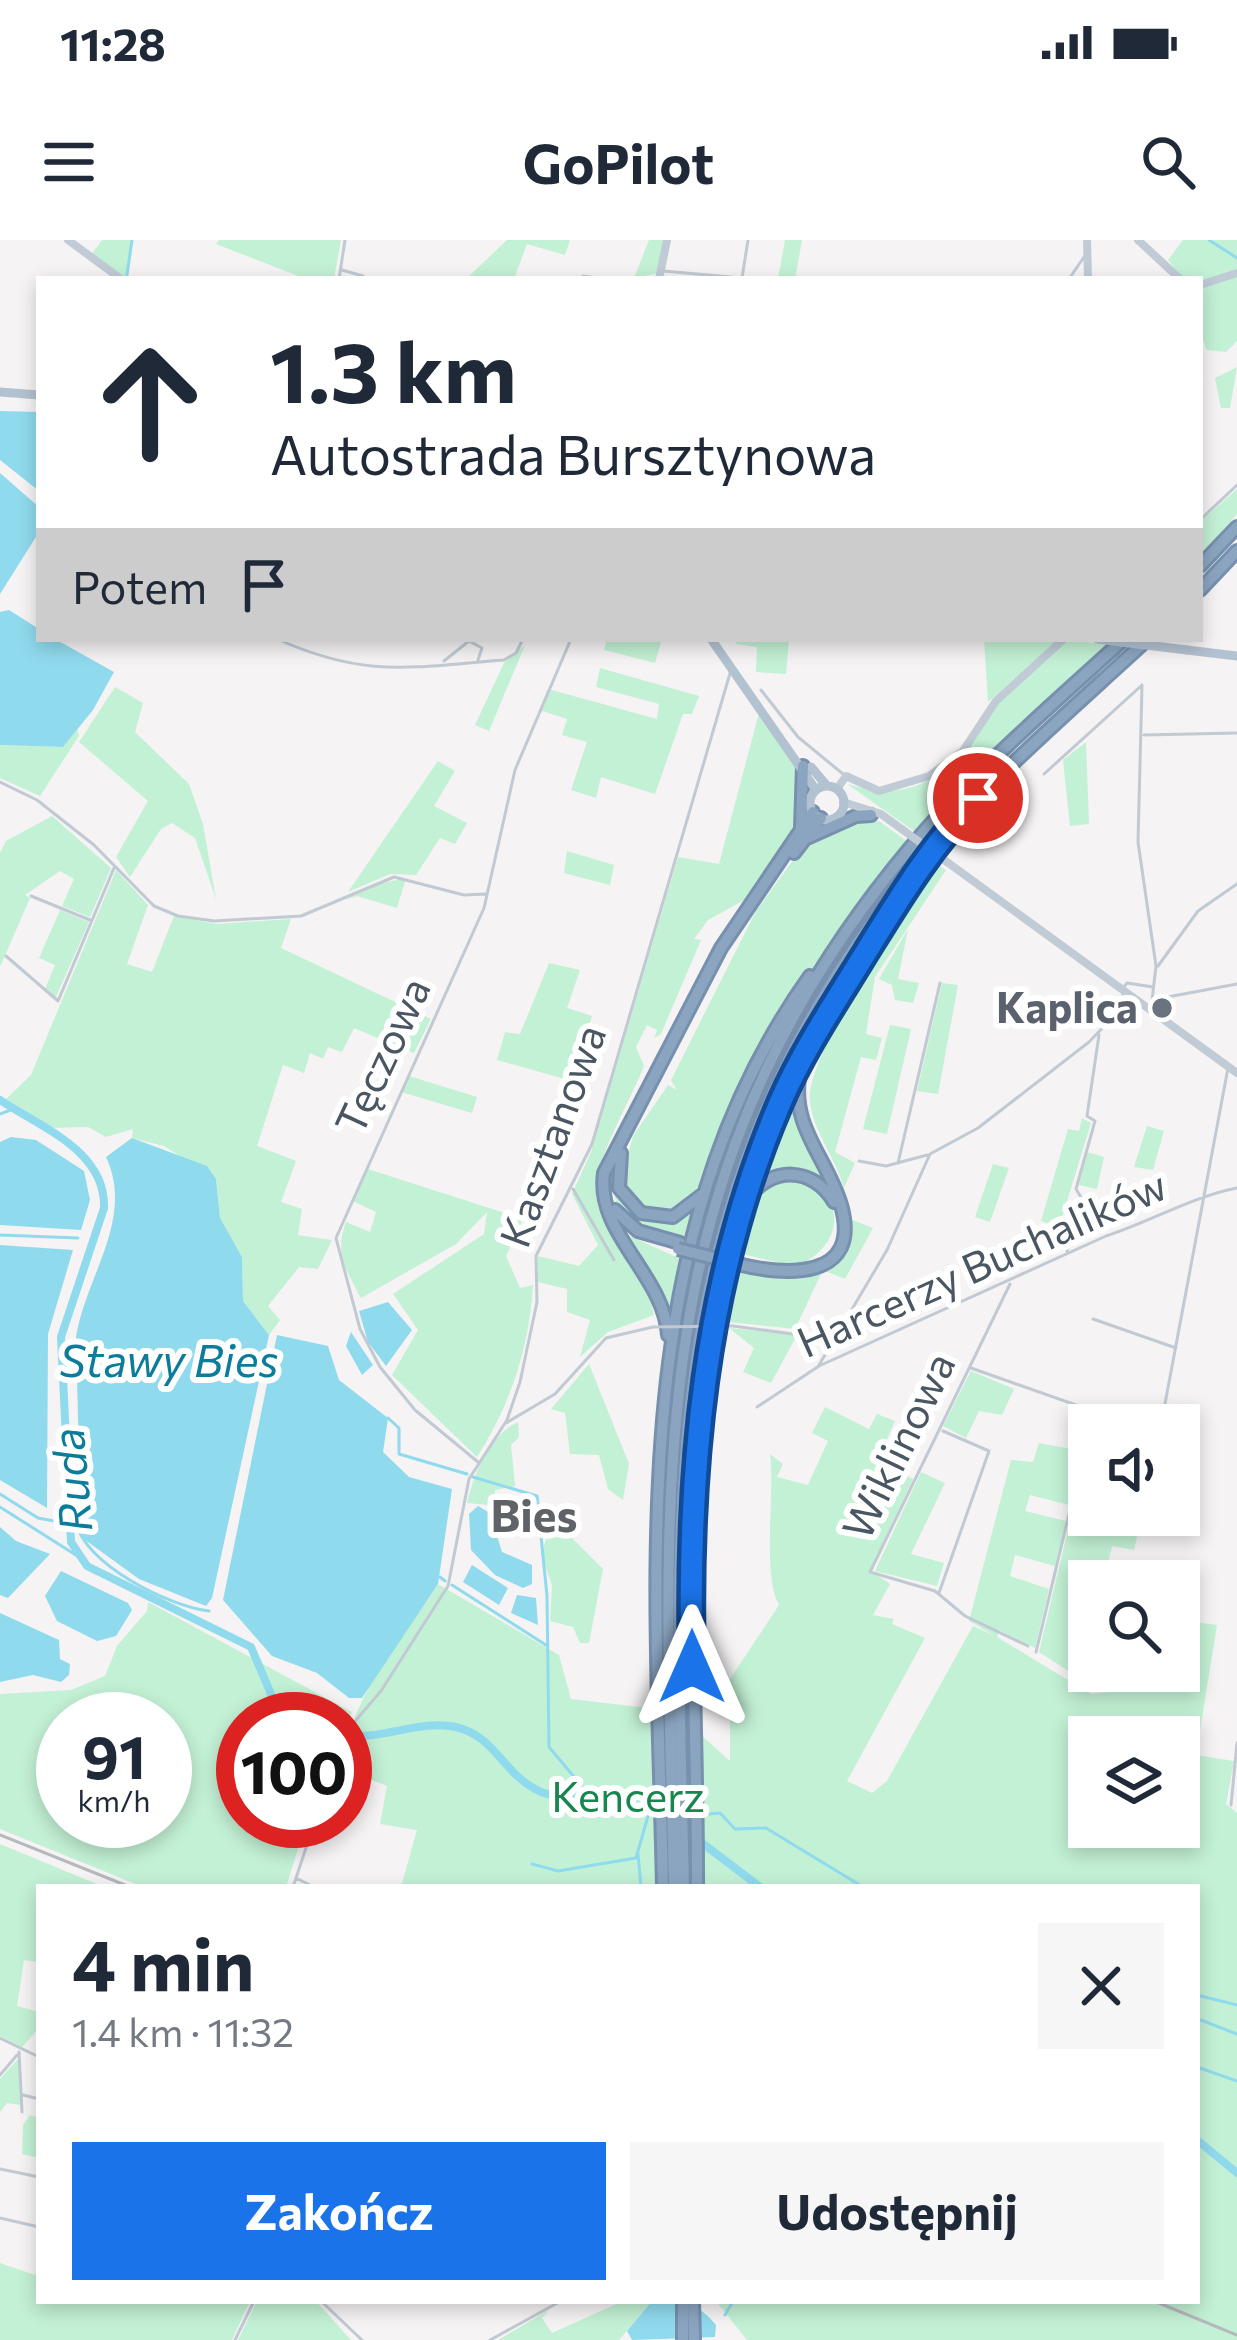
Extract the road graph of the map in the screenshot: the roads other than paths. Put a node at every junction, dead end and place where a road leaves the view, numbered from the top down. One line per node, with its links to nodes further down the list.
1 (68, 240): 11 (street)
2 (344, 240): 8 (street)
3 (667, 240): 10 (street)
4 (748, 240): 14 (street)
5 (1087, 240): 7 (street)
6 (1138, 240): 17 (street)
7 (1087, 253): 15 (street); 16 (street)
8 (340, 269): 12 (street); 13 (street)
9 (1237, 273): 18 (street)
10 (660, 275)
11 (117, 276)
12 (339, 276)
13 (363, 276)
14 (742, 276)
15 (1072, 276)
16 (1088, 276)
17 (1177, 276)
18 (1203, 286)
19 (0, 392): 20 (main road)
20 (36, 395)
21 (1237, 485): 22 (street)
22 (1203, 517)
23 (1237, 527): 25 (highway)
24 (1237, 551): 26 (highway)
25 (1203, 563)
26 (1203, 587)
27 (285, 642): 40 (street)
28 (468, 642): 40 (street)
29 (473, 642): 39 (street)
30 (521, 642): 39 (street)
31 (570, 642): 58 (street, Tęczowa)
32 (716, 642): 41 (main road)
33 (716, 642): 49 (main road)
34 (1061, 642): 47 (street)
35 (1121, 642): 60 (highway)
36 (1122, 642): 38 (main road, bridge)
37 (1145, 642): 55 (highway)
38 (1237, 656)
39 (476, 662): 40 (street)
40 (440, 664)
41 (732, 668): 45 (main road); 78 (street, Kasztanowa)
42 (761, 689): 47 (street)
43 (1237, 733): 44 (street)
44 (1142, 735): 46 (street); 63 (street)
45 (803, 766): 49 (main road); 54 (highway)
46 (1044, 773)
47 (846, 776): 49 (street)
48 (0, 782): 56 (street)
49 (826, 788): 50 (main road); 51 (main road)
50 (842, 806): 51 (main road); 52 (street); 53 (street)
51 (817, 815): 54 (highway)
52 (871, 815): 53 (street); 54 (highway)
53 (902, 829): 67 (street, bridge)
54 (802, 837): 73 (highway); 82 (highway)
55 (934, 844): 71 (highway); 110 (highway)
56 (114, 868): 58 (street); 61 (street)
57 (1237, 884): 63 (street)
58 (488, 894): 99 (street, Tęczowa)
59 (31, 896): 61 (street)
60 (856, 917): 77 (highway); 110 (highway)
61 (92, 920): 62 (street)
62 (6, 956)
63 (1156, 966): 66 (street)
64 (940, 982): 76 (street)
65 (1237, 984): 68 (street)
66 (1154, 987): 67 (street); 68 (street)
67 (1123, 990): 69 (street); 70 (street)
68 (1156, 999): 69 (street)
69 (1150, 1010): 72 (street)
70 (1098, 1034): 74 (street); 84 (street)
71 (806, 1054): 81 (highway); 86 (highway)
72 (1233, 1070): 80 (street)
73 (621, 1153): 77 (highway); 83 (highway)
74 (930, 1154): 76 (street); 89 (street)
75 (859, 1161): 76 (street)
76 (898, 1163)
77 (710, 1182): 91 (highway)
78 (572, 1187): 85 (street); 97 (street, Kasztanowa)
79 (1237, 1188): 80 (street, Harcerzy Buchalików)
80 (1207, 1194): 84 (street, Harcerzy Buchalików); 90 (street)
81 (740, 1213): 86 (highway); 107 (highway)
82 (614, 1221): 83 (highway); 91 (highway)
83 (679, 1246): 86 (highway, bridge)
84 (1066, 1256): 87 (street, Harcerzy Buchalików)
85 (614, 1260)
86 (739, 1262)
87 (1010, 1282): 92 (street, Harcerzy Buchalików); 93 (street, Wiklinowa)
88 (1093, 1319): 90 (street)
89 (833, 1340): 92 (street); 97 (street, bridge)
90 (1180, 1348): 95 (street)
91 (669, 1355): 100 (highway)
92 (819, 1366): 96 (street, Harcerzy Buchalików)
93 (970, 1368): 94 (street); 98 (street, Wiklinowa)
94 (1068, 1404)
95 (1166, 1404)
96 (758, 1408)
97 (504, 1424): 99 (street, Kasztanowa)
98 (940, 1429): 103 (street); 103 (street, Wiklinowa)
99 (478, 1462): 108 (street, Kasztanowa)
100 (657, 1510): 102 (highway); 110 (highway)
101 (1068, 1519): 106 (street)
102 (645, 1538)
103 (939, 1595): 105 (street)
104 (704, 1642): 107 (highway)
105 (1028, 1646)
106 (1036, 1652)
107 (692, 1667): 120 (highway)
108 (372, 1700)
109 (1237, 1743): 111 (street)
110 (672, 1785): 113 (highway); 117 (highway)
111 (1231, 1805)
112 (306, 1848): 114 (street)
113 (678, 1854): 118 (highway); 119 (highway)
114 (296, 1878): 115 (street); 116 (street)
115 (293, 1884)
116 (308, 1884)
117 (663, 1884)
118 (674, 1884)
119 (683, 1884)
120 (697, 1884)
121 (0, 2038): 122 (street)
122 (21, 2051): 123 (street); 124 (street); 125 (street)
123 (36, 2056)
124 (0, 2075)
125 (21, 2094): 126 (street); 127 (street)
126 (36, 2098)
127 (22, 2112)
128 (0, 2169): 129 (street)
129 (36, 2176)
130 (0, 2218): 131 (street)
131 (36, 2226)
132 (253, 2304): 137 (street)
133 (324, 2304): 138 (street)
134 (556, 2304): 139 (street)
135 (682, 2304): 140 (highway)
136 (693, 2304): 141 (highway)
137 (236, 2340)
138 (362, 2340)
139 (490, 2340)
140 (683, 2340)
141 (694, 2340)

